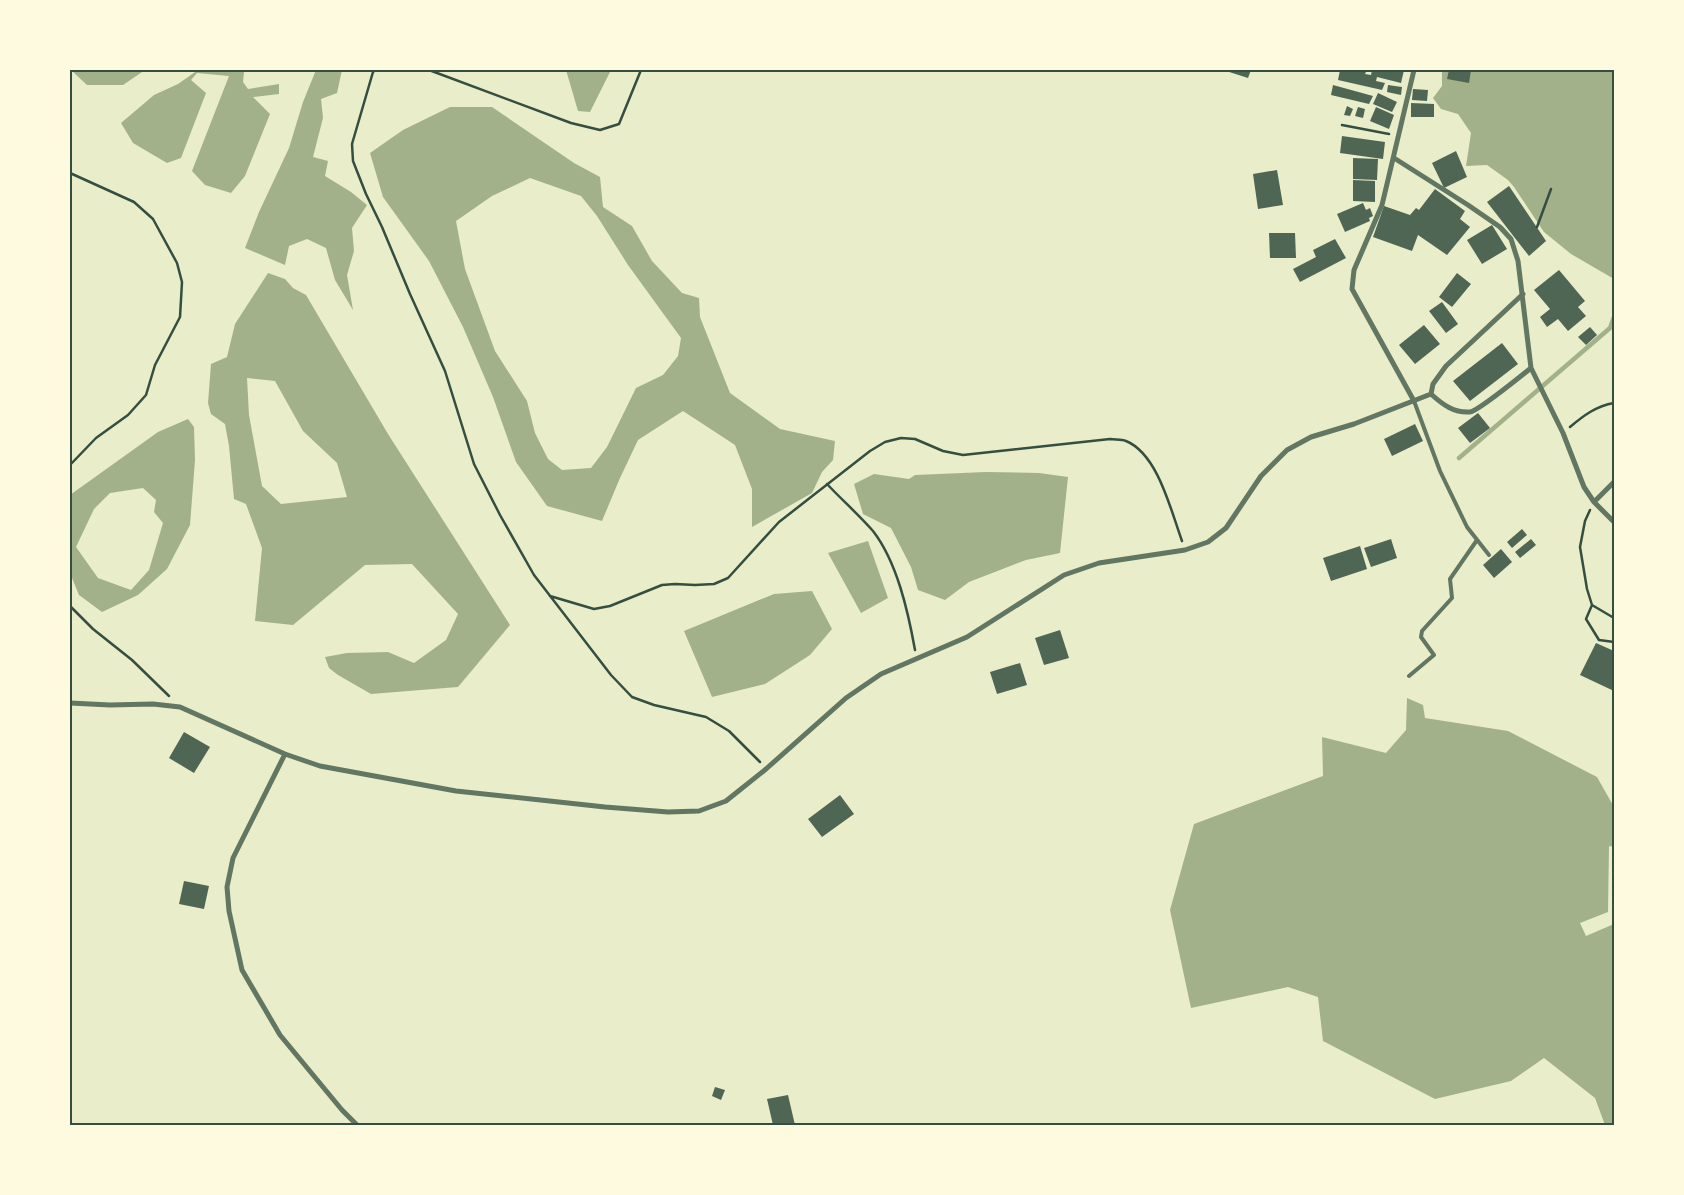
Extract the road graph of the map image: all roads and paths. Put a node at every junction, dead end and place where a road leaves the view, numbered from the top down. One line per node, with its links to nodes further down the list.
1 (375, 70): 25 (path)
2 (429, 70): 3 (path)
3 (641, 70)
4 (1414, 70): 6 (street)
5 (1342, 125): 6 (path)
6 (1399, 136): 7 (street)
7 (1394, 158): 11 (street); 14 (street)
8 (70, 173): 17 (path)
9 (1551, 189): 10 (path)
10 (1537, 227)
11 (1523, 294): 12 (street); 13 (street)
12 (1531, 368): 13 (street); 16 (street)
13 (1432, 394): 14 (street)
14 (1414, 401): 22 (lane); 23 (street)
15 (1614, 403): 16 (path)
16 (1563, 433): 20 (street)
17 (70, 465)
18 (1614, 482): 20 (street)
19 (828, 484): 23 (path); 25 (path); 30 (path)
20 (1594, 502): 21 (street); 26 (path)
21 (1614, 522)
22 (1477, 540): 24 (lane); 31 (lane)
23 (1185, 550): 30 (street)
24 (1489, 555)
25 (549, 596): 35 (path)
26 (1592, 604): 28 (path); 29 (path)
27 (70, 606): 33 (path)
28 (1614, 618)
29 (1614, 642)
30 (917, 658): 35 (street)
31 (1409, 676)
32 (70, 703): 33 (street)
33 (180, 707): 34 (street)
34 (285, 754): 35 (street); 36 (street)
35 (766, 769)
36 (358, 1125)

